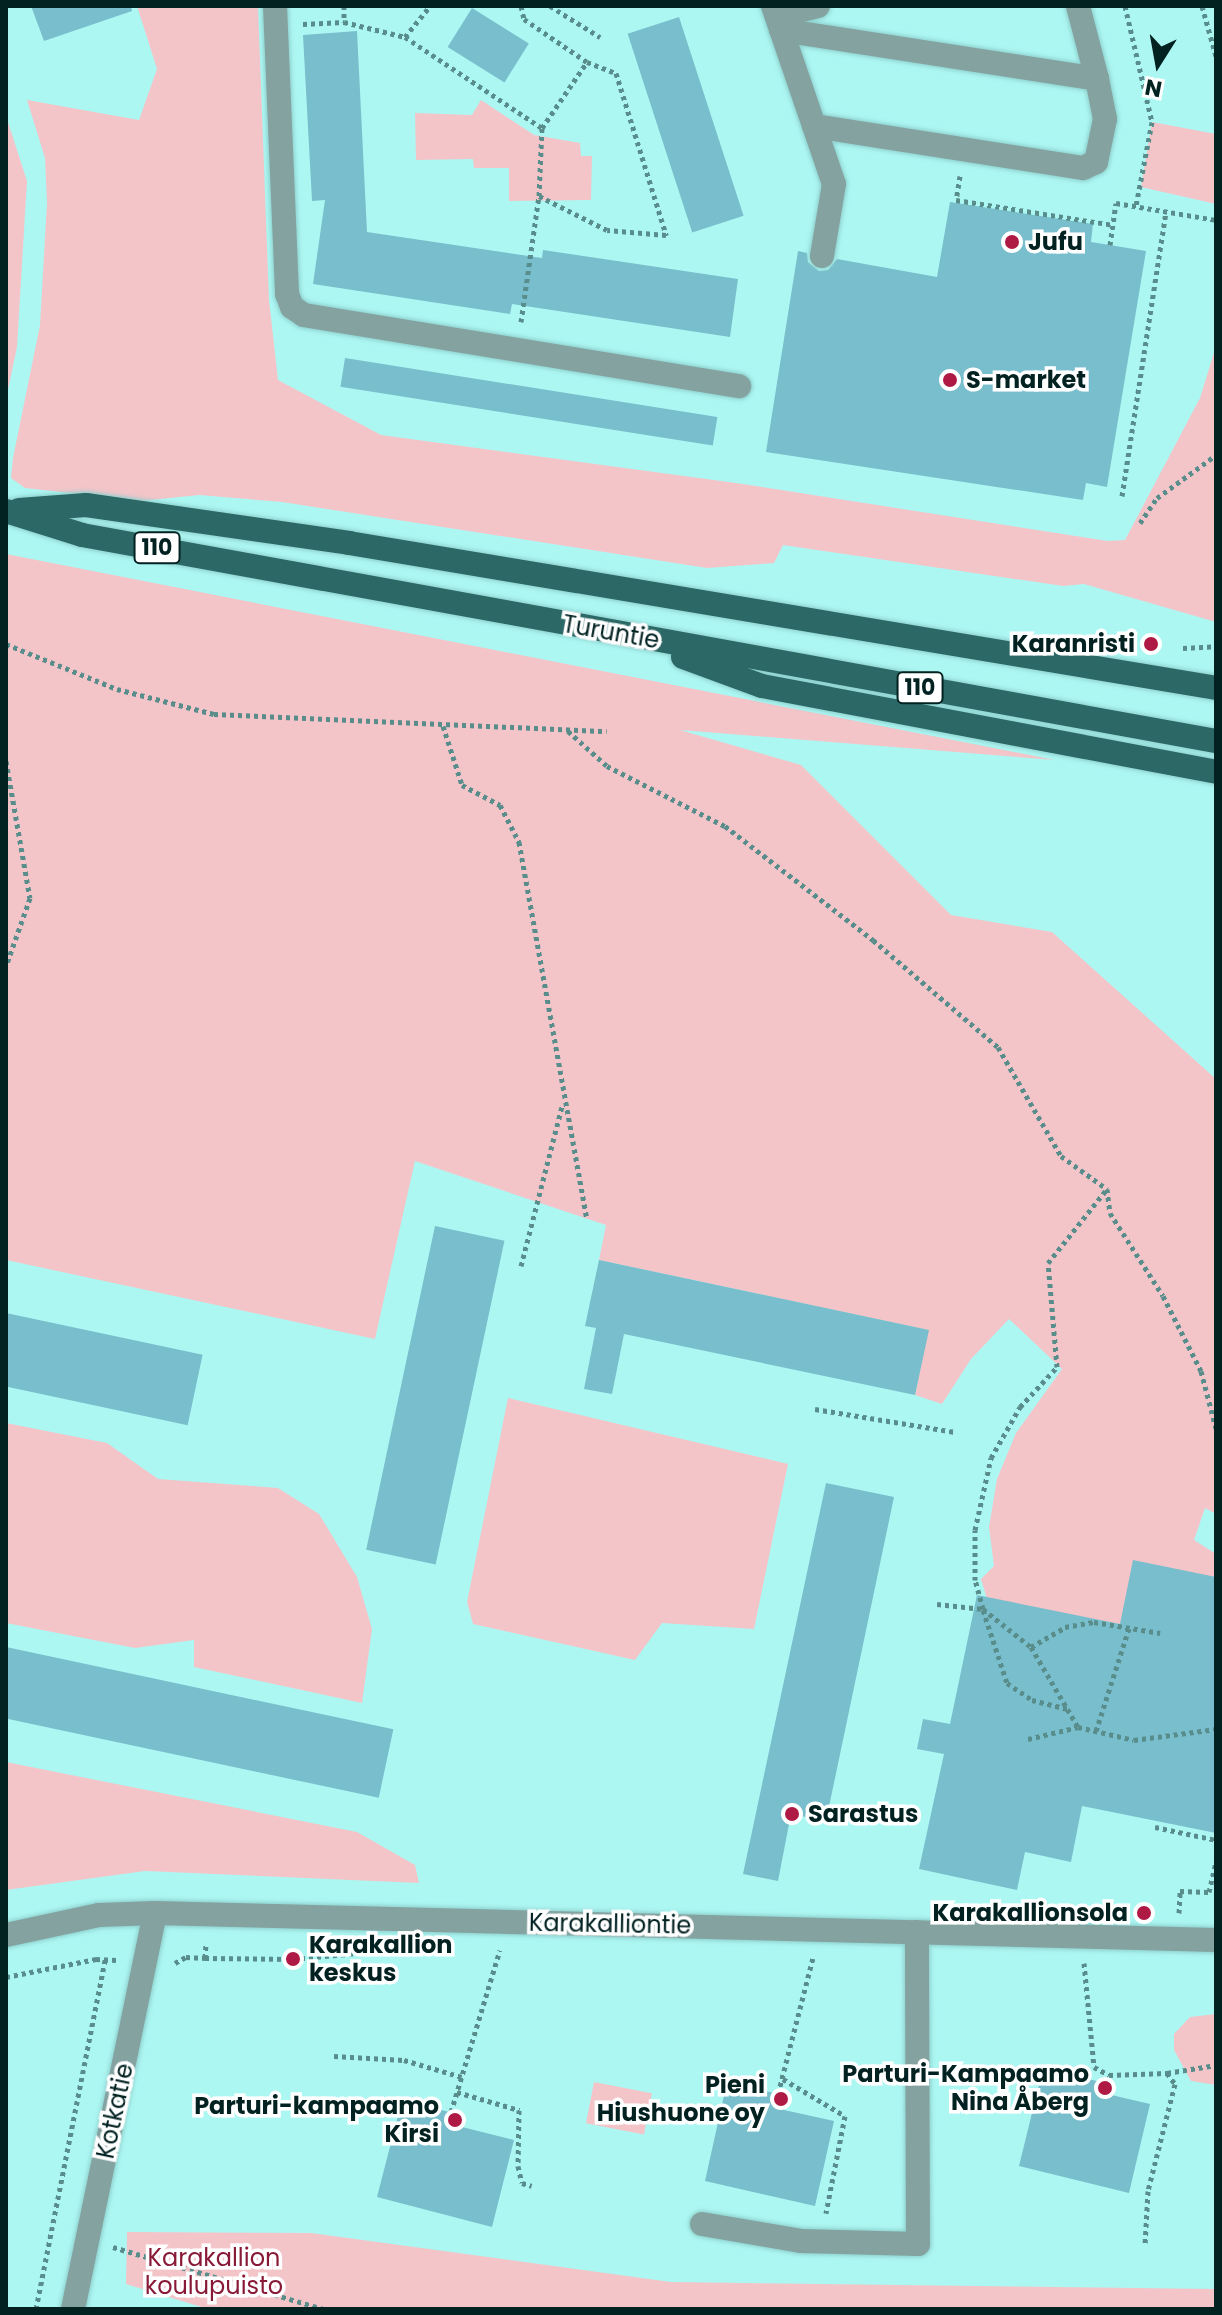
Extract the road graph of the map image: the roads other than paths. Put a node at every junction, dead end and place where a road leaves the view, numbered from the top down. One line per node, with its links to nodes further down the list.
1 (818, 6): 4 (street)
2 (1078, 6): 5 (street)
3 (276, 16): 8 (street)
4 (777, 17): 5 (street); 6 (street)
5 (1097, 79): 6 (street)
6 (814, 126): 7 (street)
7 (822, 256)
8 (739, 386)
9 (7, 511): 10 (main road, Turuntie / 110); 11 (main road, Turuntie / 110)
10 (625, 635): 12 (main road, Turuntie / 110); 13 (main road)
11 (1216, 688)
12 (1216, 741)
13 (1216, 772)
14 (155, 1913): 15 (street, Karakalliontie); 16 (street, Karakalliontie); 19 (street, Kotkatie)
15 (917, 1932): 17 (street, Karakalliontie); 18 (street)
16 (6, 1935)
17 (1216, 1940)
18 (702, 2224)
19 (73, 2309)

